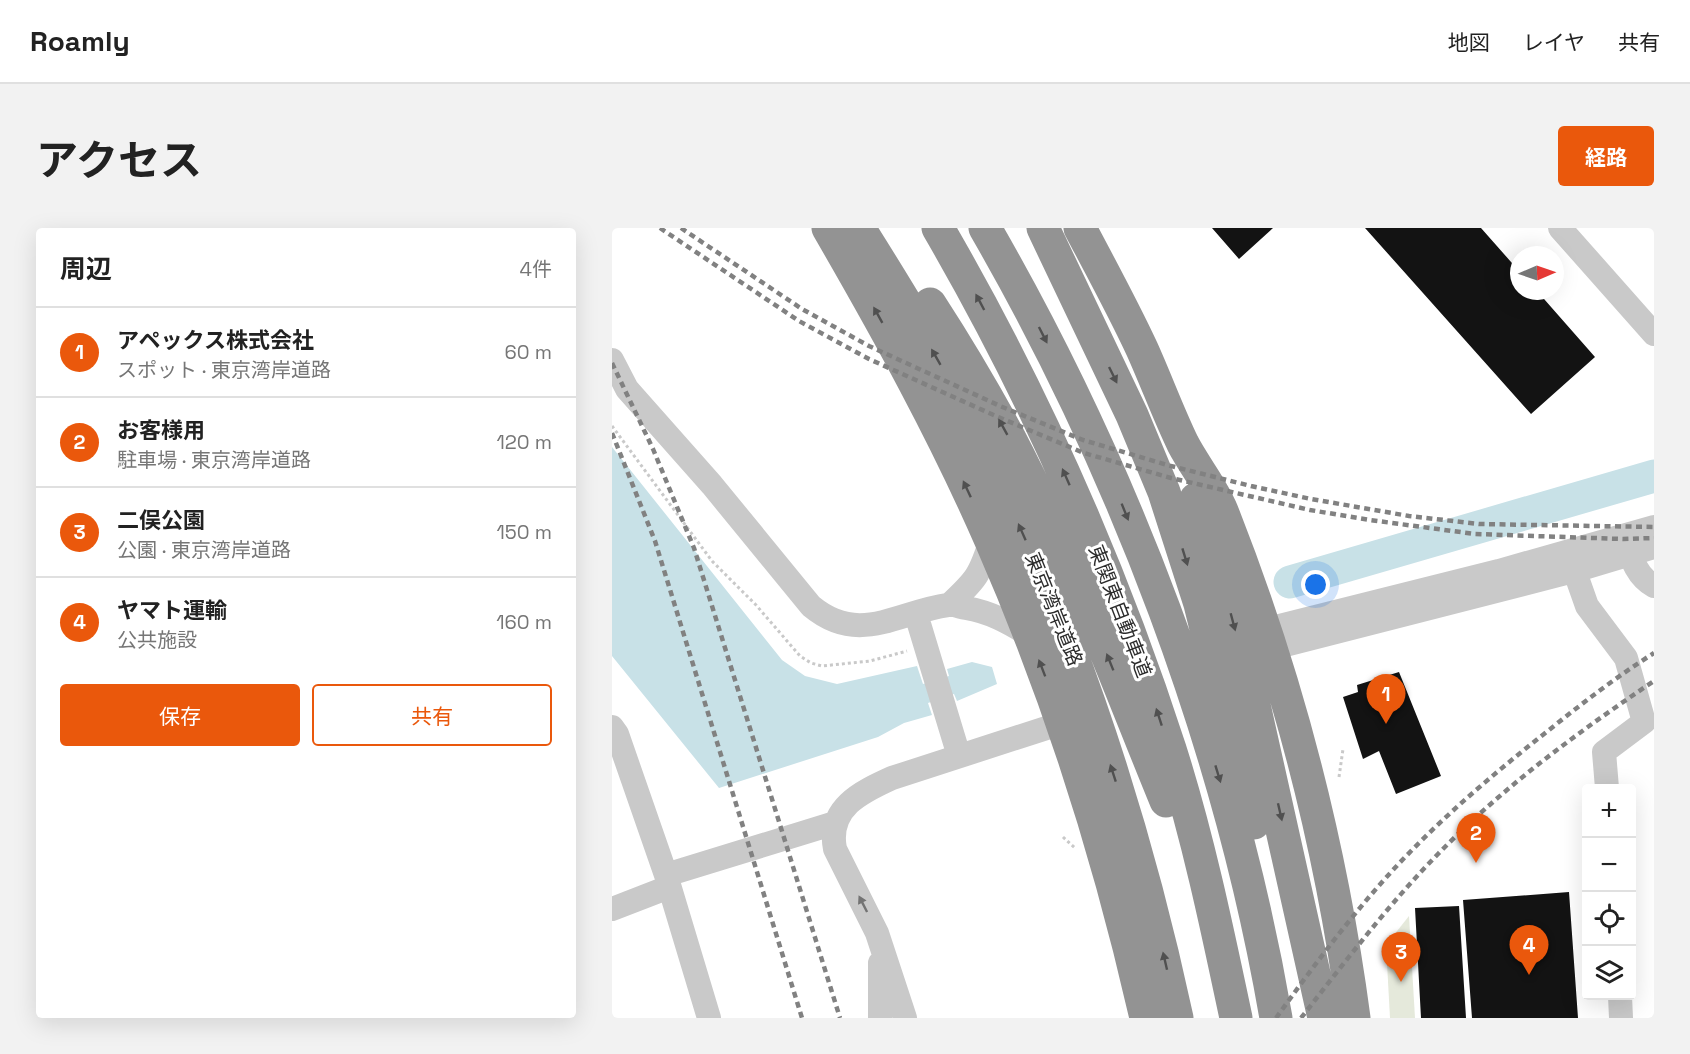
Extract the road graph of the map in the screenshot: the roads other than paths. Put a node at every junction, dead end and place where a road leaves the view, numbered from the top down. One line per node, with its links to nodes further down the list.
1 (828, 228): 13 (highway, 東京湾岸道路, one-way to 1)
2 (859, 228): 38 (highway, 東京湾岸道路, one-way to 2)
3 (879, 228): 29 (highway, one-way to 3)
4 (938, 228): 29 (highway, 東関東自動車道, one-way to 4)
5 (985, 228): 33 (highway, 東関東自動車道, one-way to 33)
6 (1043, 228): 33 (highway, one-way to 33)
7 (1080, 228): 11 (highway)
8 (1560, 228): 9 (street)
9 (1654, 334)
10 (612, 360): 19 (street)
11 (1184, 445): 21 (highway); 32 (highway, one-way to 32)
12 (1654, 527): 14 (street)
13 (991, 540): 18 (street); 20 (highway, 東京湾岸道路)
14 (1627, 545): 15 (street); 16 (street); 17 (street)
15 (1654, 547)
16 (1571, 562): 21 (street); 25 (street)
17 (1654, 586)
18 (949, 605): 19 (street); 20 (street)
19 (916, 614): 24 (street)
20 (1029, 635): 22 (highway, 東京湾岸道路, one-way to 20)
21 (1267, 640): 40 (highway)
22 (1062, 723): 24 (street); 37 (highway, 東京湾岸道路)
23 (614, 732): 27 (street)
24 (959, 756): 26 (street)
25 (1607, 784)
26 (835, 823): 27 (street); 30 (street, one-way to 26)
27 (667, 881): 28 (street); 34 (street)
28 (612, 909)
29 (1213, 910): 39 (highway, 東関東自動車道)
30 (878, 933): 35 (street); 36 (street)
31 (1620, 1000): 41 (street)
32 (1323, 1012)
33 (1276, 1015)
34 (709, 1018)
35 (880, 1018)
36 (905, 1018)
37 (1146, 1018)
38 (1178, 1018)
39 (1236, 1018)
40 (1353, 1018)
41 (1621, 1018)

